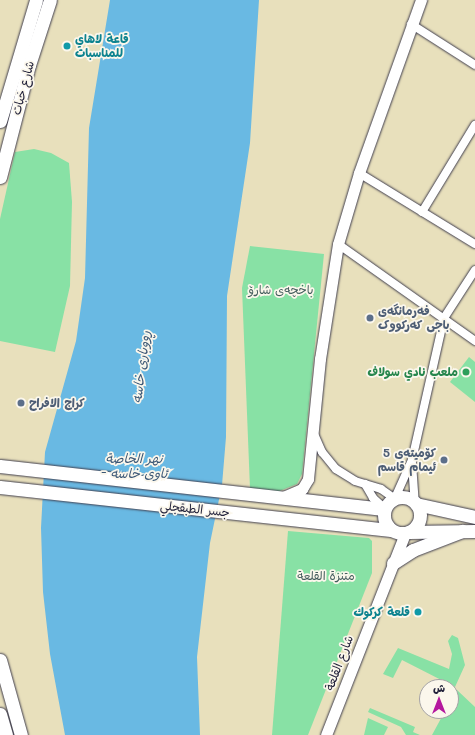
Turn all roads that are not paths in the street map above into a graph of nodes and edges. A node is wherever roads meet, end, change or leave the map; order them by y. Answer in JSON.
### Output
{"nodes":[{"id":1,"x":36,"y":0,"type":"edge"},
{"id":2,"x":50,"y":0,"type":"edge"},
{"id":3,"x":421,"y":0,"type":"edge"},
{"id":4,"x":411,"y":24,"type":"junction"},
{"id":5,"x":475,"y":65,"type":"edge"},
{"id":6,"x":0,"y":121,"type":"edge"},
{"id":7,"x":475,"y":125,"type":"edge"},
{"id":8,"x":359,"y":173,"type":"junction"},
{"id":9,"x":0,"y":177,"type":"edge"},
{"id":10,"x":422,"y":212,"type":"junction"},
{"id":11,"x":338,"y":244,"type":"junction"},
{"id":12,"x":475,"y":244,"type":"edge"},
{"id":13,"x":475,"y":270,"type":"edge"},
{"id":14,"x":444,"y":318,"type":"junction"},
{"id":15,"x":475,"y":341,"type":"edge"},
{"id":16,"x":313,"y":431,"type":"junction"},
{"id":17,"x":0,"y":457,"type":"edge"},
{"id":18,"x":412,"y":460,"type":"junction"},
{"id":19,"x":0,"y":466,"type":"edge"},
{"id":20,"x":28,"y":470,"type":"junction"},
{"id":21,"x":366,"y":484,"type":"junction"},
{"id":22,"x":0,"y":487,"type":"edge"},
{"id":23,"x":278,"y":498,"type":"junction"},
{"id":24,"x":394,"y":498,"type":"junction"},
{"id":25,"x":416,"y":503,"type":"junction"},
{"id":26,"x":384,"y":509,"type":"junction"},
{"id":27,"x":475,"y":517,"type":"edge"},
{"id":28,"x":391,"y":530,"type":"junction"},
{"id":29,"x":469,"y":531,"type":"edge"},
{"id":30,"x":407,"y":533,"type":"junction"},
{"id":31,"x":393,"y":563,"type":"junction"},
{"id":32,"x":0,"y":660,"type":"edge"},
{"id":33,"x":0,"y":714,"type":"edge"},
{"id":34,"x":6,"y":735,"type":"edge"},
{"id":35,"x":21,"y":735,"type":"edge"},
{"id":36,"x":326,"y":735,"type":"edge"}],
"edges":[{"from":1,"to":6,"type":"main road","name":"شارع خبات"},
{"from":2,"to":9,"type":"main road","name":"شارع خبات"},
{"from":3,"to":4,"type":"street"},
{"from":4,"to":5,"type":"street"},
{"from":4,"to":8,"type":"street"},
{"from":7,"to":10,"type":"street"},
{"from":8,"to":10,"type":"street"},
{"from":8,"to":11,"type":"street"},
{"from":10,"to":12,"type":"street"},
{"from":11,"to":14,"type":"street"},
{"from":11,"to":16,"type":"street"},
{"from":13,"to":14,"type":"street"},
{"from":14,"to":15,"type":"street"},
{"from":14,"to":18,"type":"street"},
{"from":16,"to":21,"type":"street"},
{"from":16,"to":23,"type":"street"},
{"from":17,"to":20,"type":"main road"},
{"from":18,"to":24,"type":"street"},
{"from":18,"to":25,"type":"street"},
{"from":19,"to":20,"type":"main road","name":"جسر الطبقجلي"},
{"from":20,"to":23,"type":"main road","name":"جسر الطبقجلي"},
{"from":21,"to":24,"type":"street"},
{"from":21,"to":26,"type":"street"},
{"from":22,"to":28,"type":"main road","name":"جسر الطبقجلي"},
{"from":23,"to":26,"type":"main road","name":"جسر الطبقجلي"},
{"from":24,"to":25,"type":"main road"},
{"from":24,"to":26,"type":"main road"},
{"from":25,"to":27,"type":"main road"},
{"from":25,"to":30,"type":"main road"},
{"from":26,"to":28,"type":"main road"},
{"from":28,"to":30,"type":"main road"},
{"from":29,"to":30,"type":"main road"},
{"from":29,"to":31,"type":"main road"},
{"from":30,"to":31,"type":"street","name":"شارع القلعة"},
{"from":31,"to":36,"type":"street","name":"شارع القلعة"},
{"from":32,"to":35,"type":"main road"},
{"from":33,"to":34,"type":"main road"}]}
